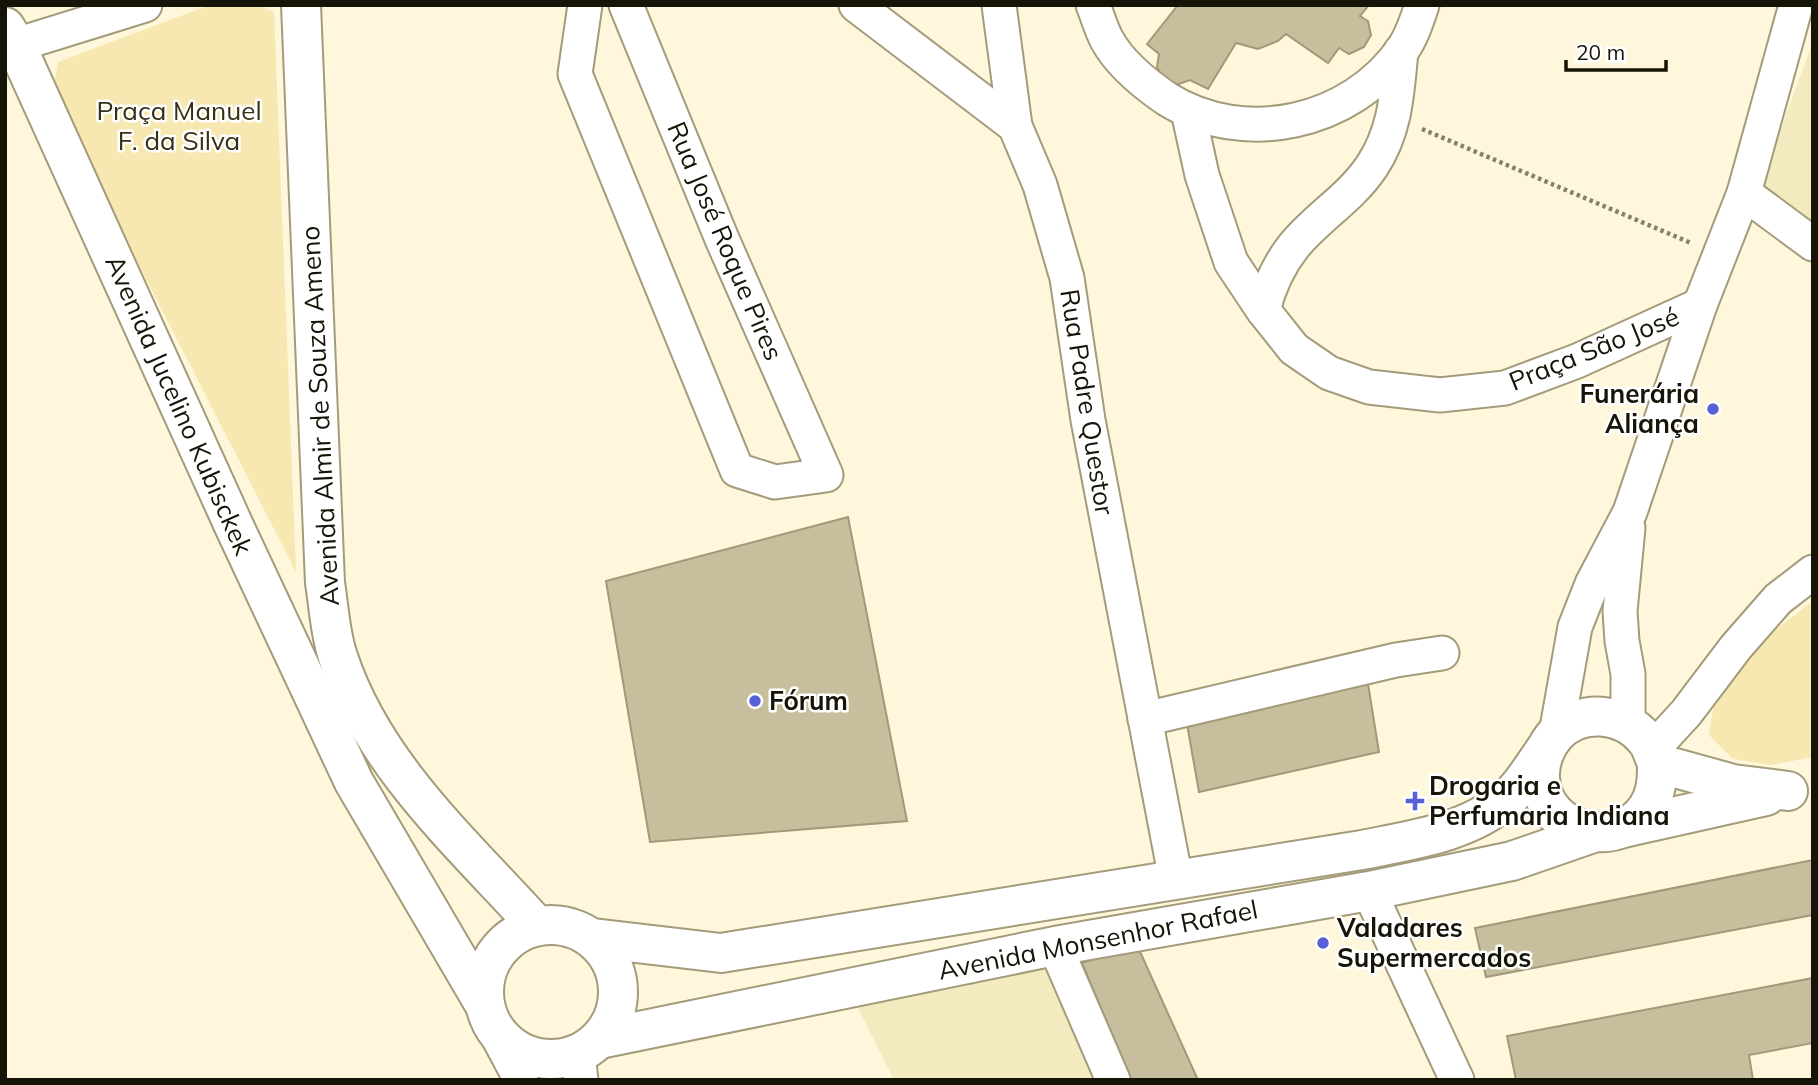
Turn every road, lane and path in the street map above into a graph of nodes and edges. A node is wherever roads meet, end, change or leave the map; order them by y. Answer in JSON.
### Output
{"nodes":[{"id":1,"x":145,"y":5,"type":"edge"},
{"id":2,"x":301,"y":5,"type":"edge"},
{"id":3,"x":585,"y":5,"type":"edge"},
{"id":4,"x":626,"y":5,"type":"edge"},
{"id":5,"x":856,"y":5,"type":"edge"},
{"id":6,"x":999,"y":5,"type":"edge"},
{"id":7,"x":1093,"y":5,"type":"edge"},
{"id":8,"x":1422,"y":5,"type":"edge"},
{"id":9,"x":1433,"y":5,"type":"edge"},
{"id":10,"x":1796,"y":5,"type":"edge"},
{"id":11,"x":11,"y":36,"type":"edge"},
{"id":12,"x":1405,"y":45,"type":"junction"},
{"id":13,"x":1188,"y":111,"type":"junction"},
{"id":14,"x":1394,"y":117,"type":"junction"},
{"id":15,"x":1014,"y":126,"type":"junction"},
{"id":16,"x":1744,"y":192,"type":"junction"},
{"id":17,"x":1813,"y":244,"type":"edge"},
{"id":18,"x":1721,"y":256,"type":"junction"},
{"id":19,"x":1700,"y":305,"type":"junction"},
{"id":20,"x":1263,"y":310,"type":"junction"},
{"id":21,"x":1630,"y":512,"type":"junction"},
{"id":22,"x":1813,"y":572,"type":"edge"},
{"id":23,"x":1442,"y":653,"type":"dead end"},
{"id":24,"x":1145,"y":719,"type":"junction"},
{"id":25,"x":1551,"y":742,"type":"junction"},
{"id":26,"x":1645,"y":746,"type":"junction"},
{"id":27,"x":1800,"y":789,"type":"edge"},
{"id":28,"x":1608,"y":831,"type":"junction"},
{"id":29,"x":1175,"y":880,"type":"junction"},
{"id":30,"x":1369,"y":891,"type":"junction"},
{"id":31,"x":537,"y":926,"type":"junction"},
{"id":32,"x":593,"y":938,"type":"junction"},
{"id":33,"x":1055,"y":946,"type":"junction"},
{"id":34,"x":490,"y":1018,"type":"junction"},
{"id":35,"x":587,"y":1058,"type":"edge"},
{"id":36,"x":521,"y":1080,"type":"edge"},
{"id":37,"x":1112,"y":1080,"type":"edge"},
{"id":38,"x":1457,"y":1080,"type":"edge"}],
"edges":[{"from":1,"to":11,"type":"street"},
{"from":2,"to":31,"type":"main road","name":"Avenida Almir de Souza Ameno"},
{"from":3,"to":4,"type":"street","name":"Rua José Roque Pires"},
{"from":5,"to":15,"type":"street","name":"Rua Padre Questor"},
{"from":6,"to":15,"type":"street"},
{"from":7,"to":13,"type":"street"},
{"from":8,"to":12,"type":"street"},
{"from":9,"to":12,"type":"street"},
{"from":10,"to":16,"type":"street"},
{"from":11,"to":34,"type":"main road","name":"Avenida Jucelino Kubisckek"},
{"from":12,"to":13,"type":"street"},
{"from":12,"to":14,"type":"street"},
{"from":13,"to":20,"type":"street","name":"Praça São José"},
{"from":14,"to":18,"type":"path"},
{"from":14,"to":20,"type":"street"},
{"from":15,"to":24,"type":"street","name":"Rua Padre Questor"},
{"from":16,"to":17,"type":"street"},
{"from":16,"to":18,"type":"street"},
{"from":18,"to":19,"type":"street"},
{"from":19,"to":20,"type":"street","name":"Praça São José"},
{"from":19,"to":21,"type":"street"},
{"from":21,"to":25,"type":"street"},
{"from":21,"to":26,"type":"street"},
{"from":22,"to":26,"type":"street"},
{"from":23,"to":24,"type":"street"},
{"from":24,"to":29,"type":"street","name":"Rua Padre Questor"},
{"from":25,"to":26,"type":"main road"},
{"from":25,"to":28,"type":"main road"},
{"from":25,"to":29,"type":"main road","name":"Avenida Monsenhor Rafael"},
{"from":26,"to":27,"type":"main road"},
{"from":26,"to":28,"type":"main road"},
{"from":27,"to":28,"type":"main road","name":"Avenida Monsenhor Rafael"},
{"from":28,"to":30,"type":"main road","name":"Avenida Monsenhor Rafael"},
{"from":29,"to":32,"type":"main road","name":"Avenida Monsenhor Rafael"},
{"from":30,"to":33,"type":"main road","name":"Avenida Monsenhor Rafael"},
{"from":30,"to":38,"type":"street"},
{"from":31,"to":32,"type":"main road"},
{"from":31,"to":34,"type":"main road"},
{"from":32,"to":35,"type":"main road"},
{"from":33,"to":35,"type":"main road","name":"Avenida Monsenhor Rafael"},
{"from":33,"to":37,"type":"street"},
{"from":34,"to":35,"type":"main road"},
{"from":34,"to":36,"type":"street"}]}
